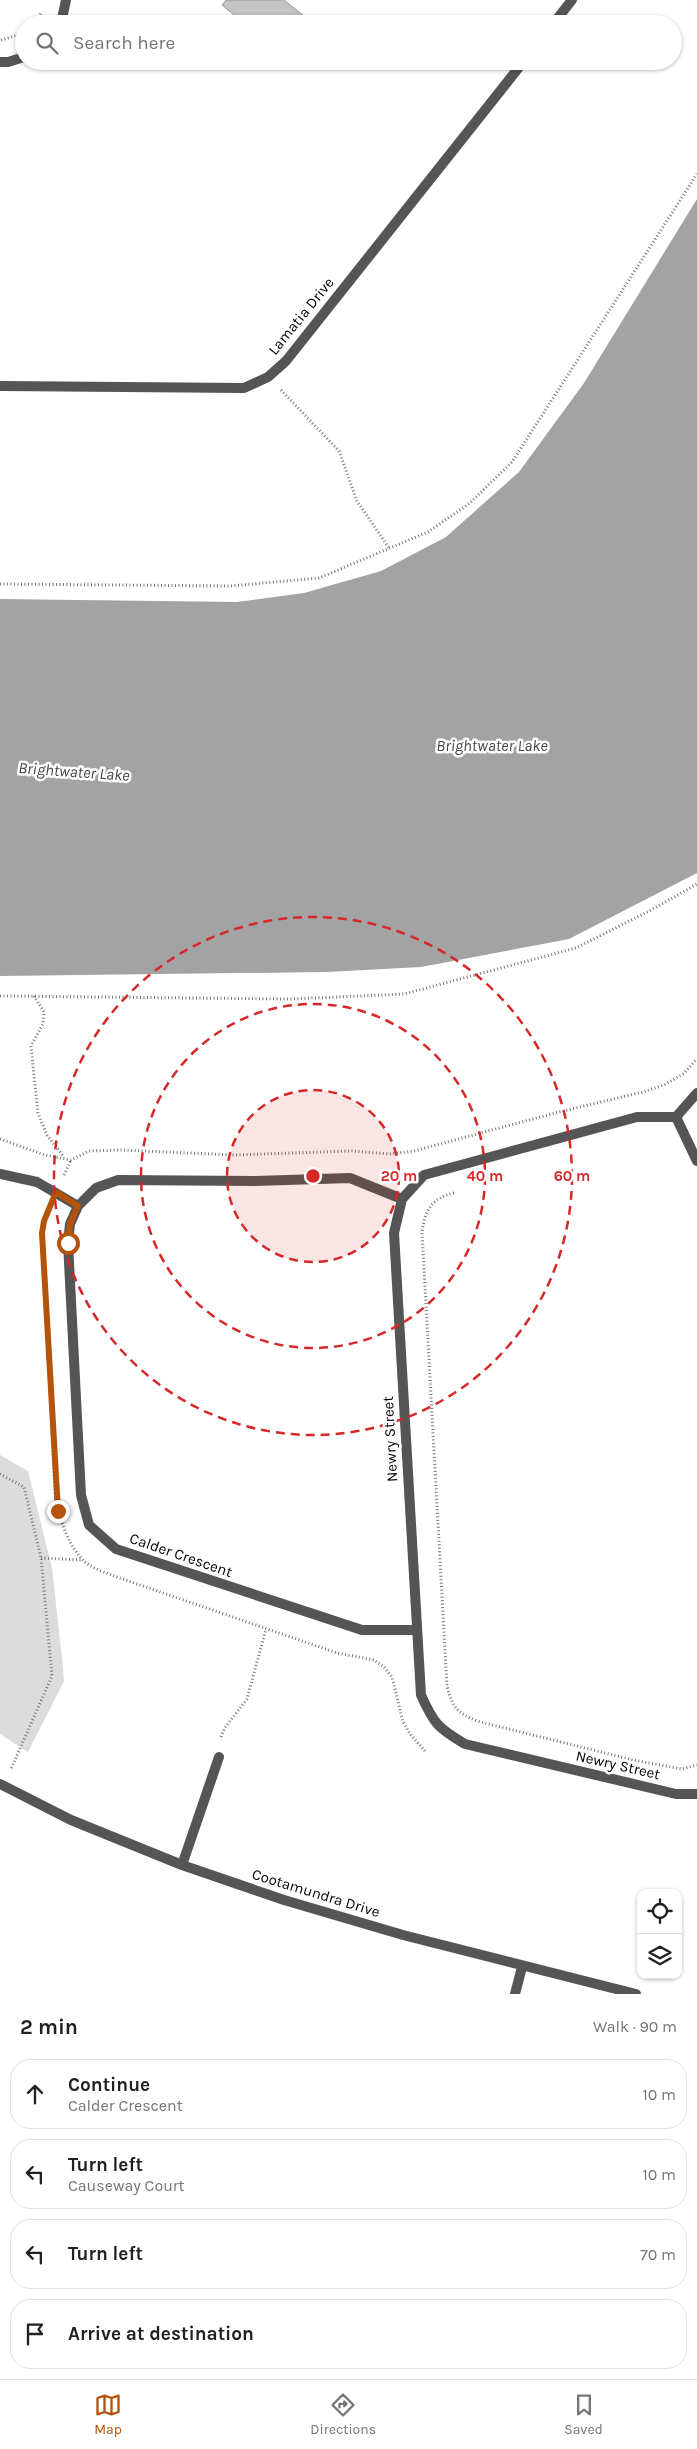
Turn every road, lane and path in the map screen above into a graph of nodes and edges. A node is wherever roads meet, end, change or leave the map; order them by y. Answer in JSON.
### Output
{"nodes":[{"id":1,"x":66,"y":0,"type":"edge"},
{"id":2,"x":572,"y":0,"type":"edge"},
{"id":3,"x":63,"y":15,"type":"edge"},
{"id":4,"x":561,"y":15,"type":"edge"},
{"id":5,"x":15,"y":36,"type":"edge"},
{"id":6,"x":0,"y":40,"type":"edge"},
{"id":7,"x":15,"y":60,"type":"edge"},
{"id":8,"x":0,"y":62,"type":"edge"},
{"id":9,"x":517,"y":70,"type":"edge"},
{"id":10,"x":697,"y":174,"type":"edge"},
{"id":11,"x":268,"y":377,"type":"junction"},
{"id":12,"x":0,"y":386,"type":"edge"},
{"id":13,"x":389,"y":548,"type":"junction"},
{"id":14,"x":0,"y":584,"type":"edge"},
{"id":15,"x":697,"y":884,"type":"edge"},
{"id":16,"x":0,"y":996,"type":"edge"},
{"id":17,"x":34,"y":996,"type":"junction"},
{"id":18,"x":697,"y":1059,"type":"edge"},
{"id":19,"x":697,"y":1093,"type":"edge"},
{"id":20,"x":676,"y":1117,"type":"junction"},
{"id":21,"x":0,"y":1139,"type":"edge"},
{"id":22,"x":64,"y":1158,"type":"junction"},
{"id":23,"x":71,"y":1160,"type":"junction"},
{"id":24,"x":697,"y":1162,"type":"edge"},
{"id":25,"x":0,"y":1174,"type":"edge"},
{"id":26,"x":56,"y":1192,"type":"junction"},
{"id":27,"x":454,"y":1193,"type":"dead end"},
{"id":28,"x":402,"y":1199,"type":"junction"},
{"id":29,"x":78,"y":1206,"type":"junction"},
{"id":30,"x":0,"y":1474,"type":"edge"},
{"id":31,"x":41,"y":1558,"type":"junction"},
{"id":32,"x":83,"y":1560,"type":"junction"},
{"id":33,"x":266,"y":1629,"type":"junction"},
{"id":34,"x":416,"y":1630,"type":"junction"},
{"id":35,"x":425,"y":1751,"type":"dead end"},
{"id":36,"x":219,"y":1757,"type":"joint"},
{"id":37,"x":697,"y":1765,"type":"edge"},
{"id":38,"x":2,"y":1785,"type":"edge"},
{"id":39,"x":697,"y":1794,"type":"edge"},
{"id":40,"x":182,"y":1865,"type":"junction"},
{"id":41,"x":522,"y":1967,"type":"junction"},
{"id":42,"x":515,"y":1994,"type":"edge"},
{"id":43,"x":636,"y":1994,"type":"edge"}],
"edges":[{"from":1,"to":3,"type":"street"},
{"from":2,"to":4,"type":"street"},
{"from":5,"to":6,"type":"path"},
{"from":7,"to":8,"type":"street"},
{"from":9,"to":11,"type":"street","name":"Lamatia Drive"},
{"from":10,"to":13,"type":"path"},
{"from":11,"to":12,"type":"street","name":"Lamatia Drive"},
{"from":11,"to":13,"type":"path"},
{"from":13,"to":14,"type":"path"},
{"from":15,"to":17,"type":"path"},
{"from":16,"to":17,"type":"path"},
{"from":17,"to":22,"type":"path"},
{"from":18,"to":23,"type":"path"},
{"from":19,"to":20,"type":"street"},
{"from":20,"to":24,"type":"street"},
{"from":20,"to":28,"type":"street"},
{"from":21,"to":22,"type":"path"},
{"from":22,"to":23,"type":"path"},
{"from":23,"to":26,"type":"path"},
{"from":25,"to":26,"type":"street"},
{"from":26,"to":29,"type":"street"},
{"from":26,"to":32,"type":"path"},
{"from":27,"to":37,"type":"path"},
{"from":28,"to":29,"type":"street","name":"Calder Crescent"},
{"from":28,"to":34,"type":"street","name":"Newry Street"},
{"from":29,"to":34,"type":"street","name":"Calder Crescent"},
{"from":30,"to":31,"type":"path"},
{"from":31,"to":32,"type":"path"},
{"from":31,"to":38,"type":"path"},
{"from":32,"to":33,"type":"path"},
{"from":33,"to":35,"type":"path"},
{"from":33,"to":36,"type":"path"},
{"from":34,"to":39,"type":"street","name":"Newry Street"},
{"from":36,"to":40,"type":"street"},
{"from":38,"to":40,"type":"street","name":"Cootamundra Drive"},
{"from":40,"to":41,"type":"street","name":"Cootamundra Drive"},
{"from":41,"to":42,"type":"street"},
{"from":41,"to":43,"type":"street","name":"Cootamundra Drive"}]}
